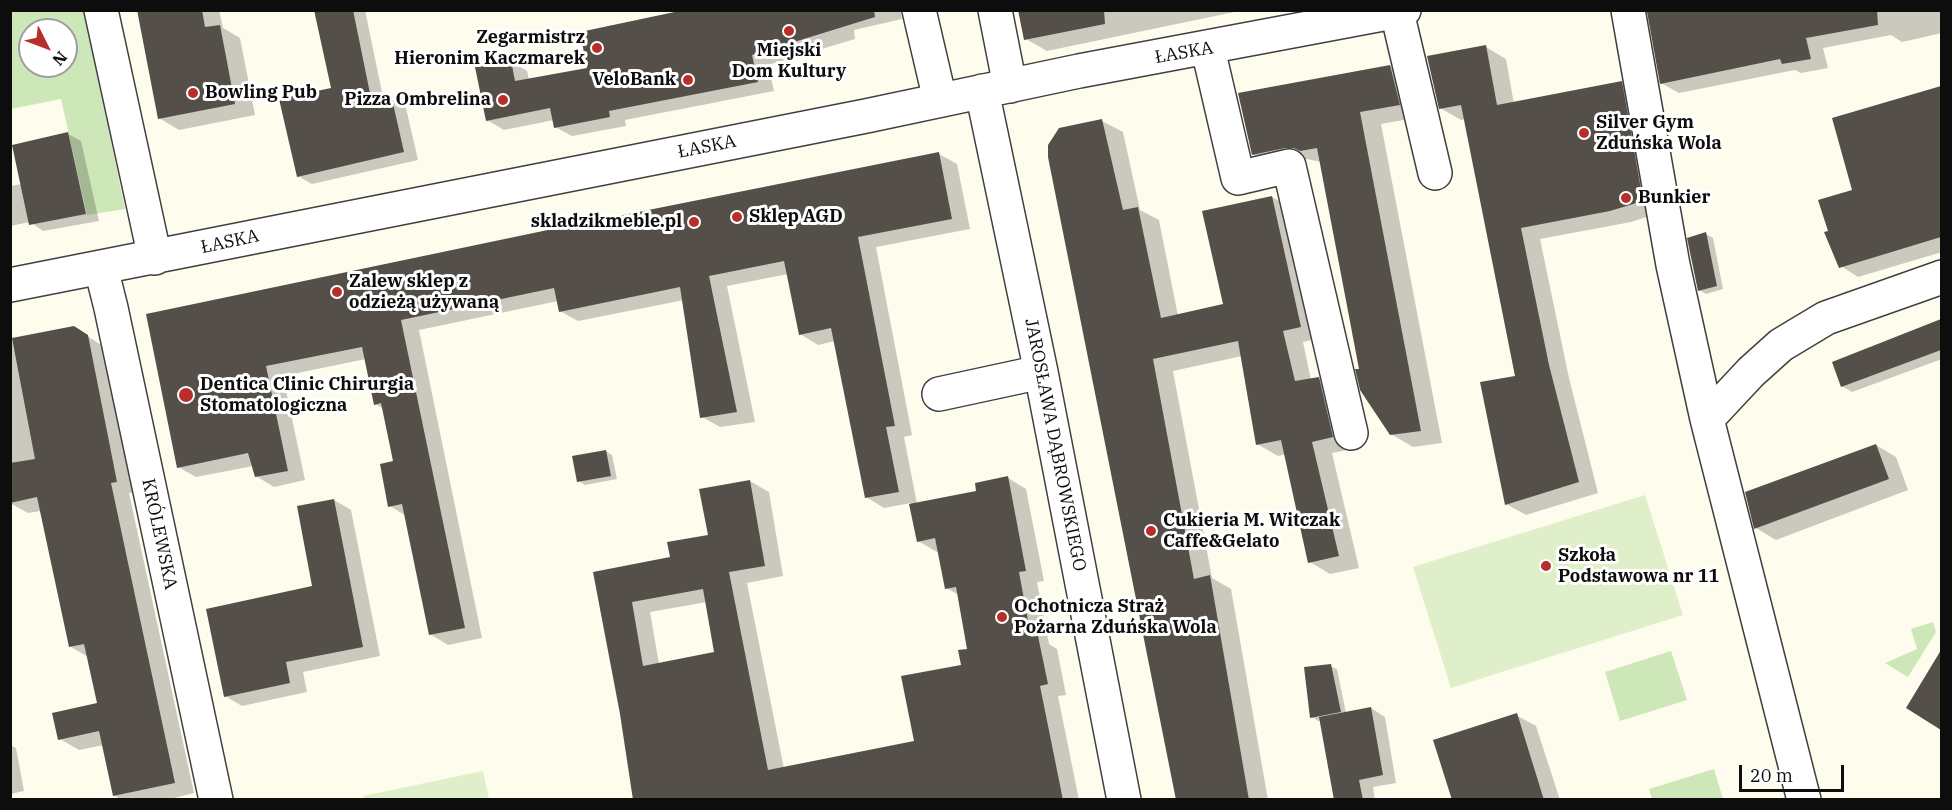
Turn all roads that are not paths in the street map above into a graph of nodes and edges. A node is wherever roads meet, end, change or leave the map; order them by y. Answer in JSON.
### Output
{"nodes":[{"id":1,"x":101,"y":10,"type":"edge"},
{"id":2,"x":919,"y":10,"type":"edge"},
{"id":3,"x":995,"y":10,"type":"edge"},
{"id":4,"x":1628,"y":10,"type":"edge"},
{"id":5,"x":1400,"y":11,"type":"edge"},
{"id":6,"x":1208,"y":48,"type":"junction"},
{"id":7,"x":996,"y":88,"type":"junction"},
{"id":8,"x":940,"y":100,"type":"junction"},
{"id":9,"x":1435,"y":173,"type":"dead end"},
{"id":10,"x":155,"y":258,"type":"junction"},
{"id":11,"x":101,"y":268,"type":"junction"},
{"id":12,"x":1941,"y":277,"type":"edge"},
{"id":13,"x":10,"y":285,"type":"edge"},
{"id":14,"x":1041,"y":372,"type":"junction"},
{"id":15,"x":939,"y":394,"type":"dead end"},
{"id":16,"x":1707,"y":419,"type":"junction"},
{"id":17,"x":1351,"y":433,"type":"dead end"},
{"id":18,"x":216,"y":800,"type":"edge"},
{"id":19,"x":1124,"y":800,"type":"edge"},
{"id":20,"x":1804,"y":800,"type":"edge"}],
"edges":[{"from":1,"to":10,"type":"street"},
{"from":2,"to":8,"type":"street"},
{"from":3,"to":7,"type":"street","name":"JAROSŁAWA DĄBROWSKIEGO"},
{"from":4,"to":16,"type":"street"},
{"from":5,"to":6,"type":"street","name":"ŁASKA"},
{"from":5,"to":9,"type":"street"},
{"from":6,"to":7,"type":"street","name":"ŁASKA"},
{"from":6,"to":17,"type":"street"},
{"from":7,"to":8,"type":"street","name":"ŁASKA"},
{"from":7,"to":14,"type":"street","name":"JAROSŁAWA DĄBROWSKIEGO"},
{"from":8,"to":10,"type":"street","name":"ŁASKA"},
{"from":10,"to":11,"type":"street","name":"ŁASKA"},
{"from":11,"to":13,"type":"street","name":"ŁASKA"},
{"from":11,"to":18,"type":"street","name":"KRÓLEWSKA"},
{"from":12,"to":16,"type":"street"},
{"from":14,"to":15,"type":"street"},
{"from":14,"to":19,"type":"street","name":"JAROSŁAWA DĄBROWSKIEGO"},
{"from":16,"to":20,"type":"street"}]}
